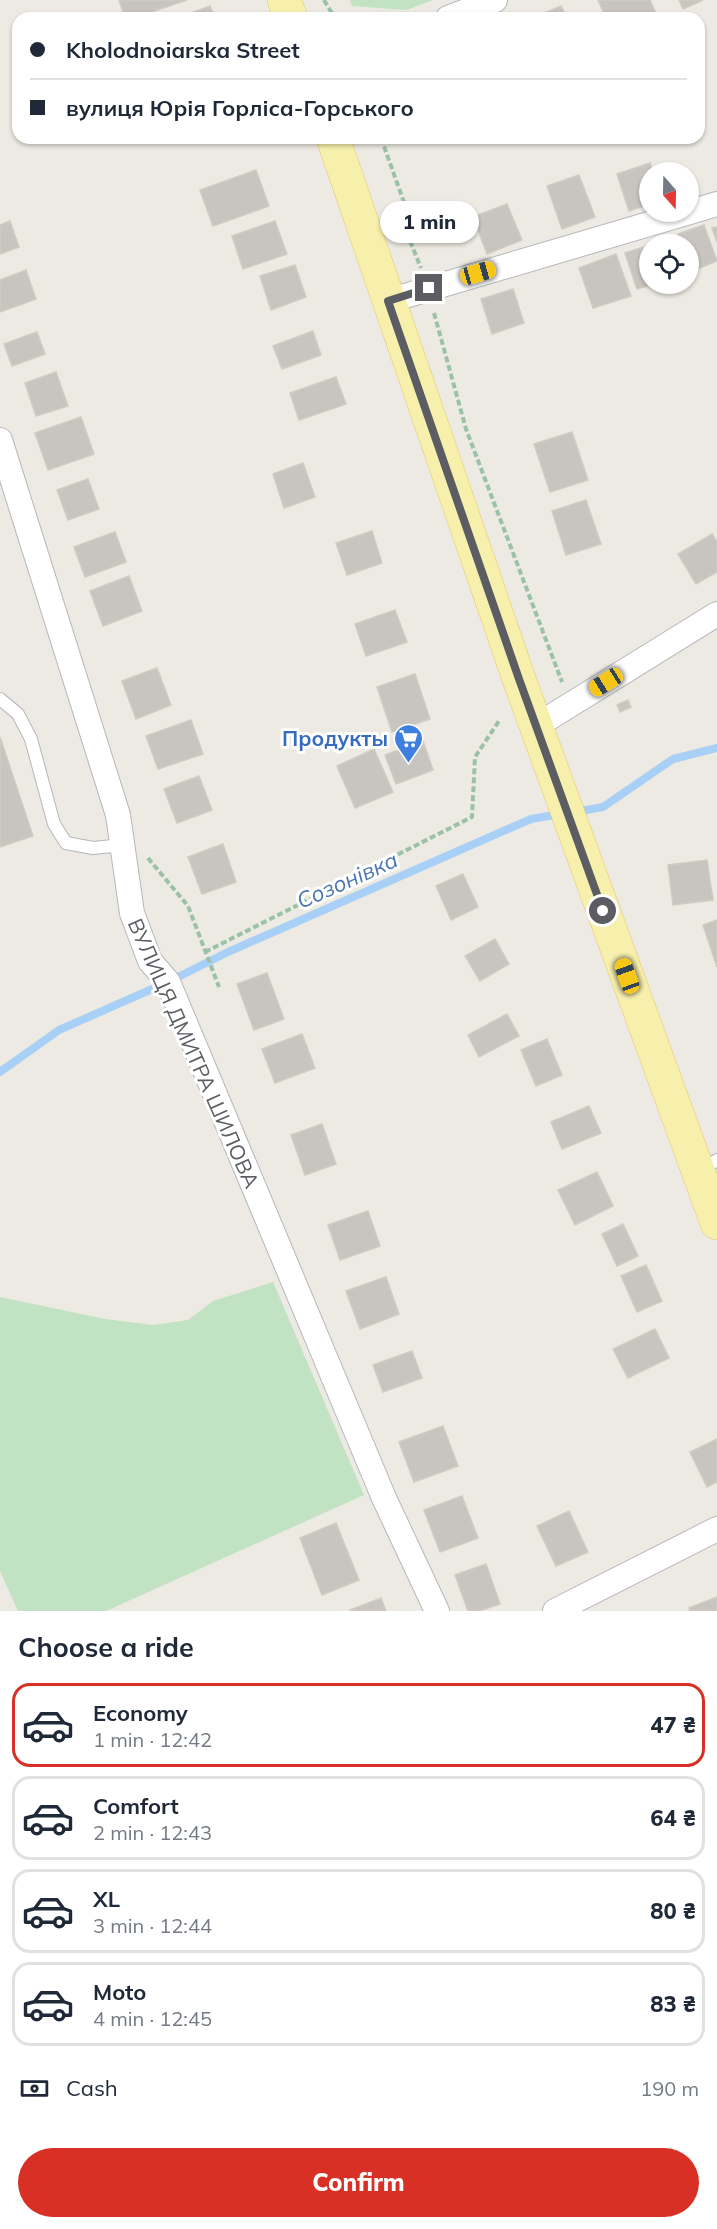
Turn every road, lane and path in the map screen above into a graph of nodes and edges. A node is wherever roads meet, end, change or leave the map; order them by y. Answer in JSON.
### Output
{"nodes":[{"id":1,"x":495,"y":0,"type":"edge"},
{"id":2,"x":464,"y":12,"type":"edge"},
{"id":3,"x":335,"y":144,"type":"edge"},
{"id":4,"x":383,"y":144,"type":"edge"},
{"id":5,"x":717,"y":204,"type":"edge"},
{"id":6,"x":429,"y":288,"type":"junction"},
{"id":7,"x":388,"y":301,"type":"junction"},
{"id":8,"x":0,"y":440,"type":"edge"},
{"id":9,"x":717,"y":614,"type":"edge"},
{"id":10,"x":0,"y":699,"type":"edge"},
{"id":11,"x":570,"y":705,"type":"junction"},
{"id":12,"x":499,"y":722,"type":"dead end"},
{"id":13,"x":536,"y":726,"type":"junction"},
{"id":14,"x":123,"y":845,"type":"junction"},
{"id":15,"x":146,"y":855,"type":"dead end"},
{"id":16,"x":205,"y":952,"type":"junction"},
{"id":17,"x":219,"y":987,"type":"dead end"},
{"id":18,"x":707,"y":1166,"type":"edge"},
{"id":19,"x":717,"y":1223,"type":"edge"},
{"id":20,"x":717,"y":1529,"type":"edge"},
{"id":21,"x":437,"y":1611,"type":"edge"},
{"id":22,"x":555,"y":1611,"type":"edge"}],
"edges":[{"from":1,"to":2,"type":"street"},
{"from":3,"to":7,"type":"main road"},
{"from":4,"to":6,"type":"path"},
{"from":5,"to":6,"type":"street"},
{"from":6,"to":7,"type":"street"},
{"from":6,"to":11,"type":"path"},
{"from":7,"to":13,"type":"main road"},
{"from":8,"to":14,"type":"street","name":"ВУЛИЦЯ ДМИТРА ШИЛОВА"},
{"from":9,"to":11,"type":"street"},
{"from":10,"to":14,"type":"lane"},
{"from":11,"to":13,"type":"street"},
{"from":12,"to":16,"type":"path"},
{"from":13,"to":18,"type":"main road"},
{"from":14,"to":21,"type":"street","name":"ВУЛИЦЯ ДМИТРА ШИЛОВА"},
{"from":15,"to":16,"type":"path"},
{"from":16,"to":17,"type":"path"},
{"from":18,"to":19,"type":"main road"},
{"from":20,"to":22,"type":"street"}]}
